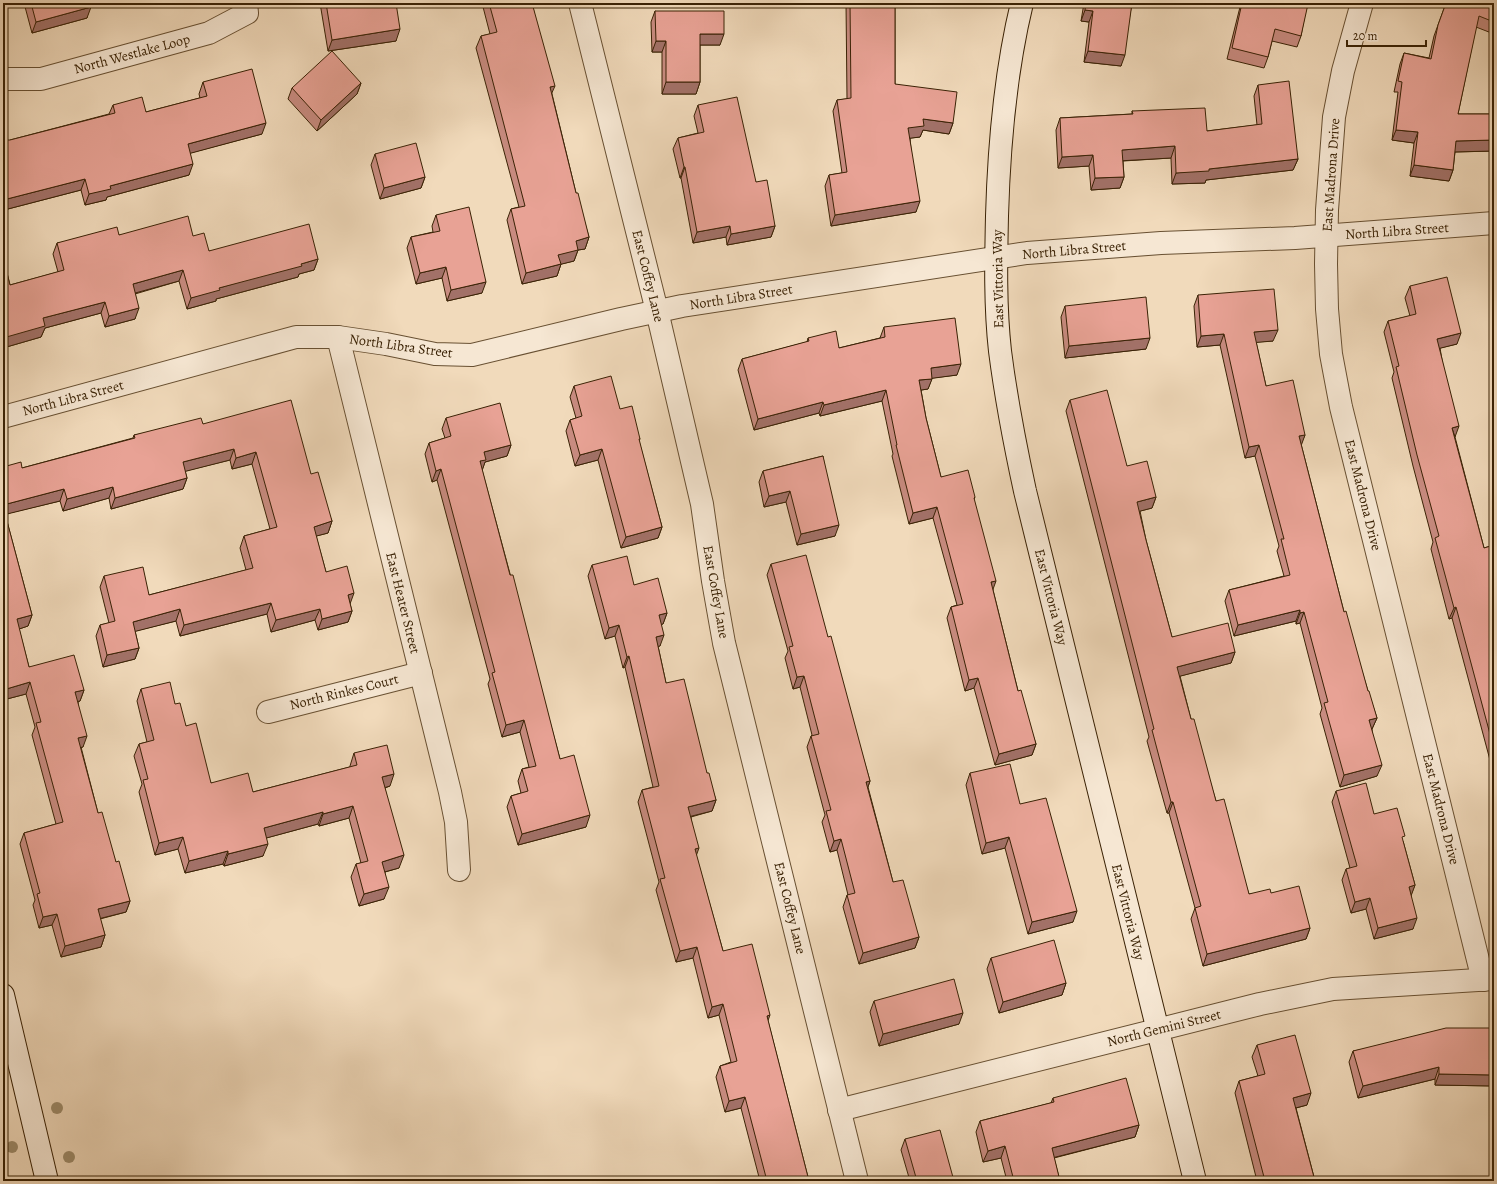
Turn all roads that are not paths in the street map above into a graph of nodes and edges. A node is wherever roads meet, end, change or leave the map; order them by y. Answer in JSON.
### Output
{"nodes":[{"id":1,"x":246,"y":3,"type":"edge"},
{"id":2,"x":580,"y":3,"type":"edge"},
{"id":3,"x":1022,"y":3,"type":"edge"},
{"id":4,"x":1362,"y":3,"type":"edge"},
{"id":5,"x":3,"y":79,"type":"edge"},
{"id":6,"x":1494,"y":223,"type":"edge"},
{"id":7,"x":1326,"y":236,"type":"junction"},
{"id":8,"x":996,"y":258,"type":"junction"},
{"id":9,"x":657,"y":311,"type":"junction"},
{"id":10,"x":338,"y":337,"type":"junction"},
{"id":11,"x":3,"y":417,"type":"edge"},
{"id":12,"x":421,"y":673,"type":"junction"},
{"id":13,"x":268,"y":712,"type":"dead end"},
{"id":14,"x":458,"y":870,"type":"dead end"},
{"id":15,"x":1489,"y":979,"type":"edge"},
{"id":16,"x":3,"y":995,"type":"edge"},
{"id":17,"x":1157,"y":1029,"type":"junction"},
{"id":18,"x":840,"y":1110,"type":"junction"},
{"id":19,"x":47,"y":1181,"type":"edge"},
{"id":20,"x":857,"y":1181,"type":"edge"},
{"id":21,"x":1195,"y":1181,"type":"edge"}],
"edges":[{"from":1,"to":5,"type":"street","name":"North Westlake Loop"},
{"from":2,"to":9,"type":"street","name":"East Coffey Lane"},
{"from":3,"to":8,"type":"street","name":"East Vittoria Way"},
{"from":4,"to":7,"type":"street","name":"East Madrona Drive"},
{"from":6,"to":7,"type":"street","name":"North Libra Street"},
{"from":7,"to":8,"type":"street","name":"North Libra Street"},
{"from":7,"to":15,"type":"street","name":"East Madrona Drive"},
{"from":8,"to":9,"type":"street","name":"North Libra Street"},
{"from":8,"to":17,"type":"street","name":"East Vittoria Way"},
{"from":9,"to":10,"type":"street","name":"North Libra Street"},
{"from":9,"to":18,"type":"street","name":"East Coffey Lane"},
{"from":10,"to":11,"type":"street","name":"North Libra Street"},
{"from":10,"to":12,"type":"street","name":"East Heater Street"},
{"from":12,"to":13,"type":"street","name":"North Rinkes Court"},
{"from":12,"to":14,"type":"street","name":"East Heater Street"},
{"from":15,"to":17,"type":"street","name":"North Gemini Street"},
{"from":16,"to":19,"type":"street"},
{"from":17,"to":18,"type":"street","name":"North Gemini Street"},
{"from":17,"to":21,"type":"street","name":"East Vittoria Way"},
{"from":18,"to":20,"type":"street","name":"East Coffey Lane"}]}
